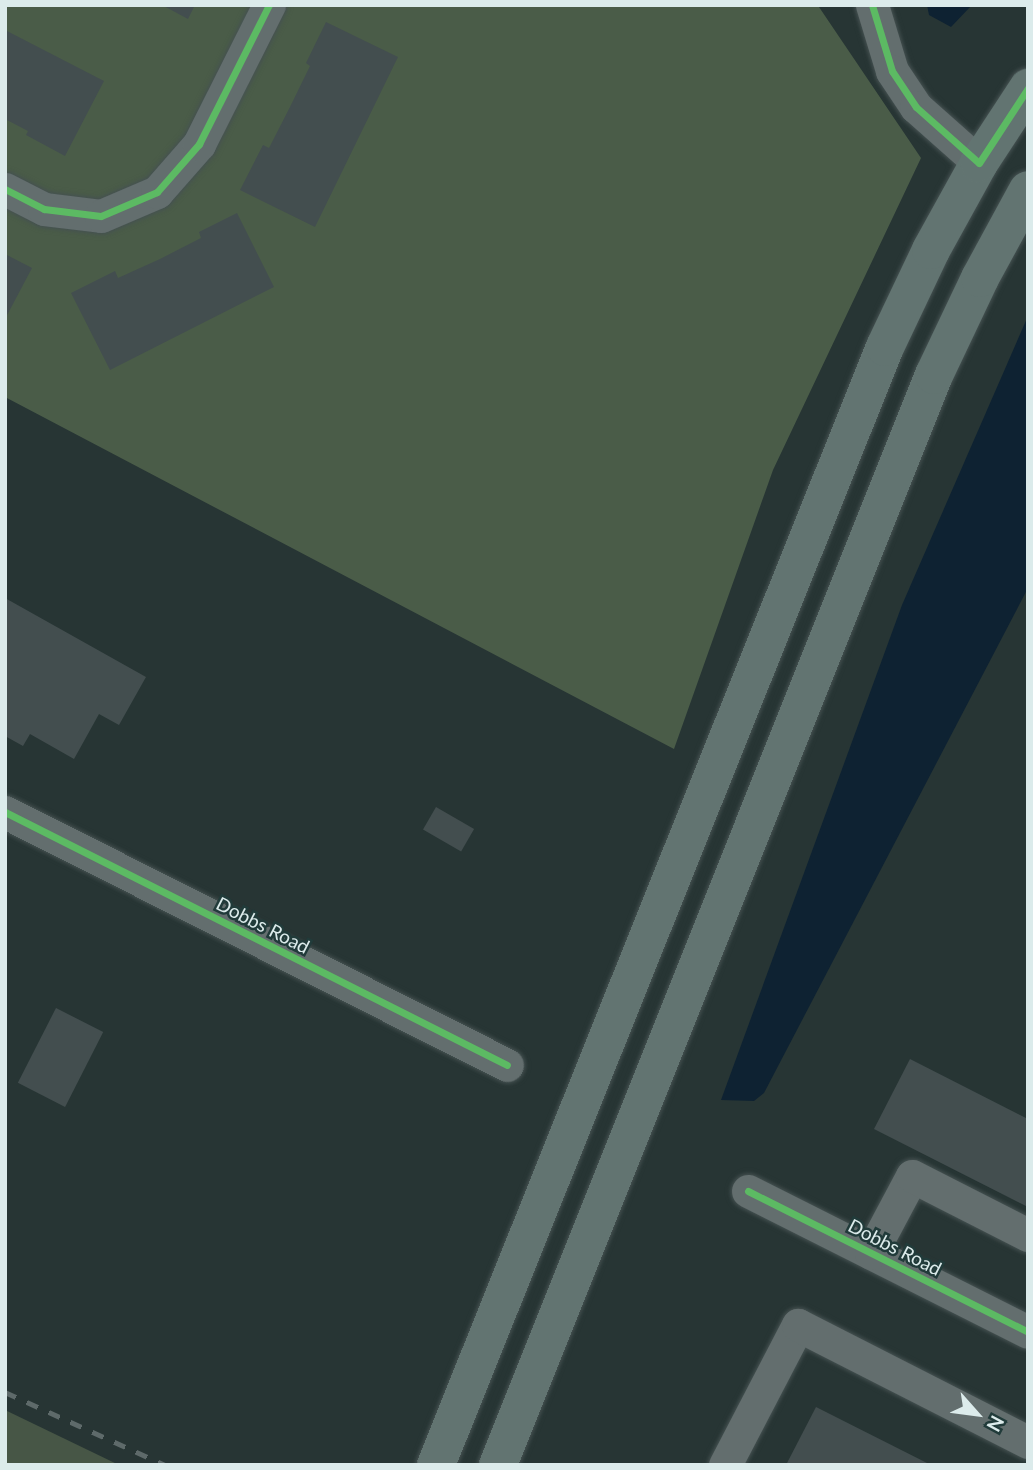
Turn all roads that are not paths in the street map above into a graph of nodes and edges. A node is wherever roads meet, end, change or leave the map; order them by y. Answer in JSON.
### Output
{"nodes":[{"id":1,"x":269,"y":5,"type":"edge"},
{"id":2,"x":872,"y":5,"type":"edge"},
{"id":3,"x":1028,"y":88,"type":"edge"},
{"id":4,"x":979,"y":163,"type":"junction"},
{"id":5,"x":5,"y":189,"type":"edge"},
{"id":6,"x":1028,"y":190,"type":"edge"},
{"id":7,"x":922,"y":406,"type":"junction"},
{"id":8,"x":5,"y":811,"type":"edge"},
{"id":9,"x":507,"y":1065,"type":"dead end"},
{"id":10,"x":748,"y":1191,"type":"dead end"},
{"id":11,"x":1028,"y":1235,"type":"edge"},
{"id":12,"x":871,"y":1253,"type":"junction"},
{"id":13,"x":1028,"y":1332,"type":"edge"},
{"id":14,"x":1028,"y":1442,"type":"edge"},
{"id":15,"x":436,"y":1465,"type":"edge"},
{"id":16,"x":498,"y":1465,"type":"edge"},
{"id":17,"x":725,"y":1465,"type":"edge"}],
"edges":[{"from":1,"to":5,"type":"street"},
{"from":2,"to":4,"type":"street"},
{"from":3,"to":4,"type":"main road"},
{"from":4,"to":7,"type":"main road"},
{"from":4,"to":15,"type":"main road"},
{"from":6,"to":7,"type":"main road"},
{"from":7,"to":16,"type":"main road"},
{"from":8,"to":9,"type":"street","name":"Dobbs Road"},
{"from":10,"to":12,"type":"street","name":"Dobbs Road"},
{"from":11,"to":12,"type":"street"},
{"from":12,"to":13,"type":"street","name":"Dobbs Road"},
{"from":14,"to":17,"type":"street"}]}
